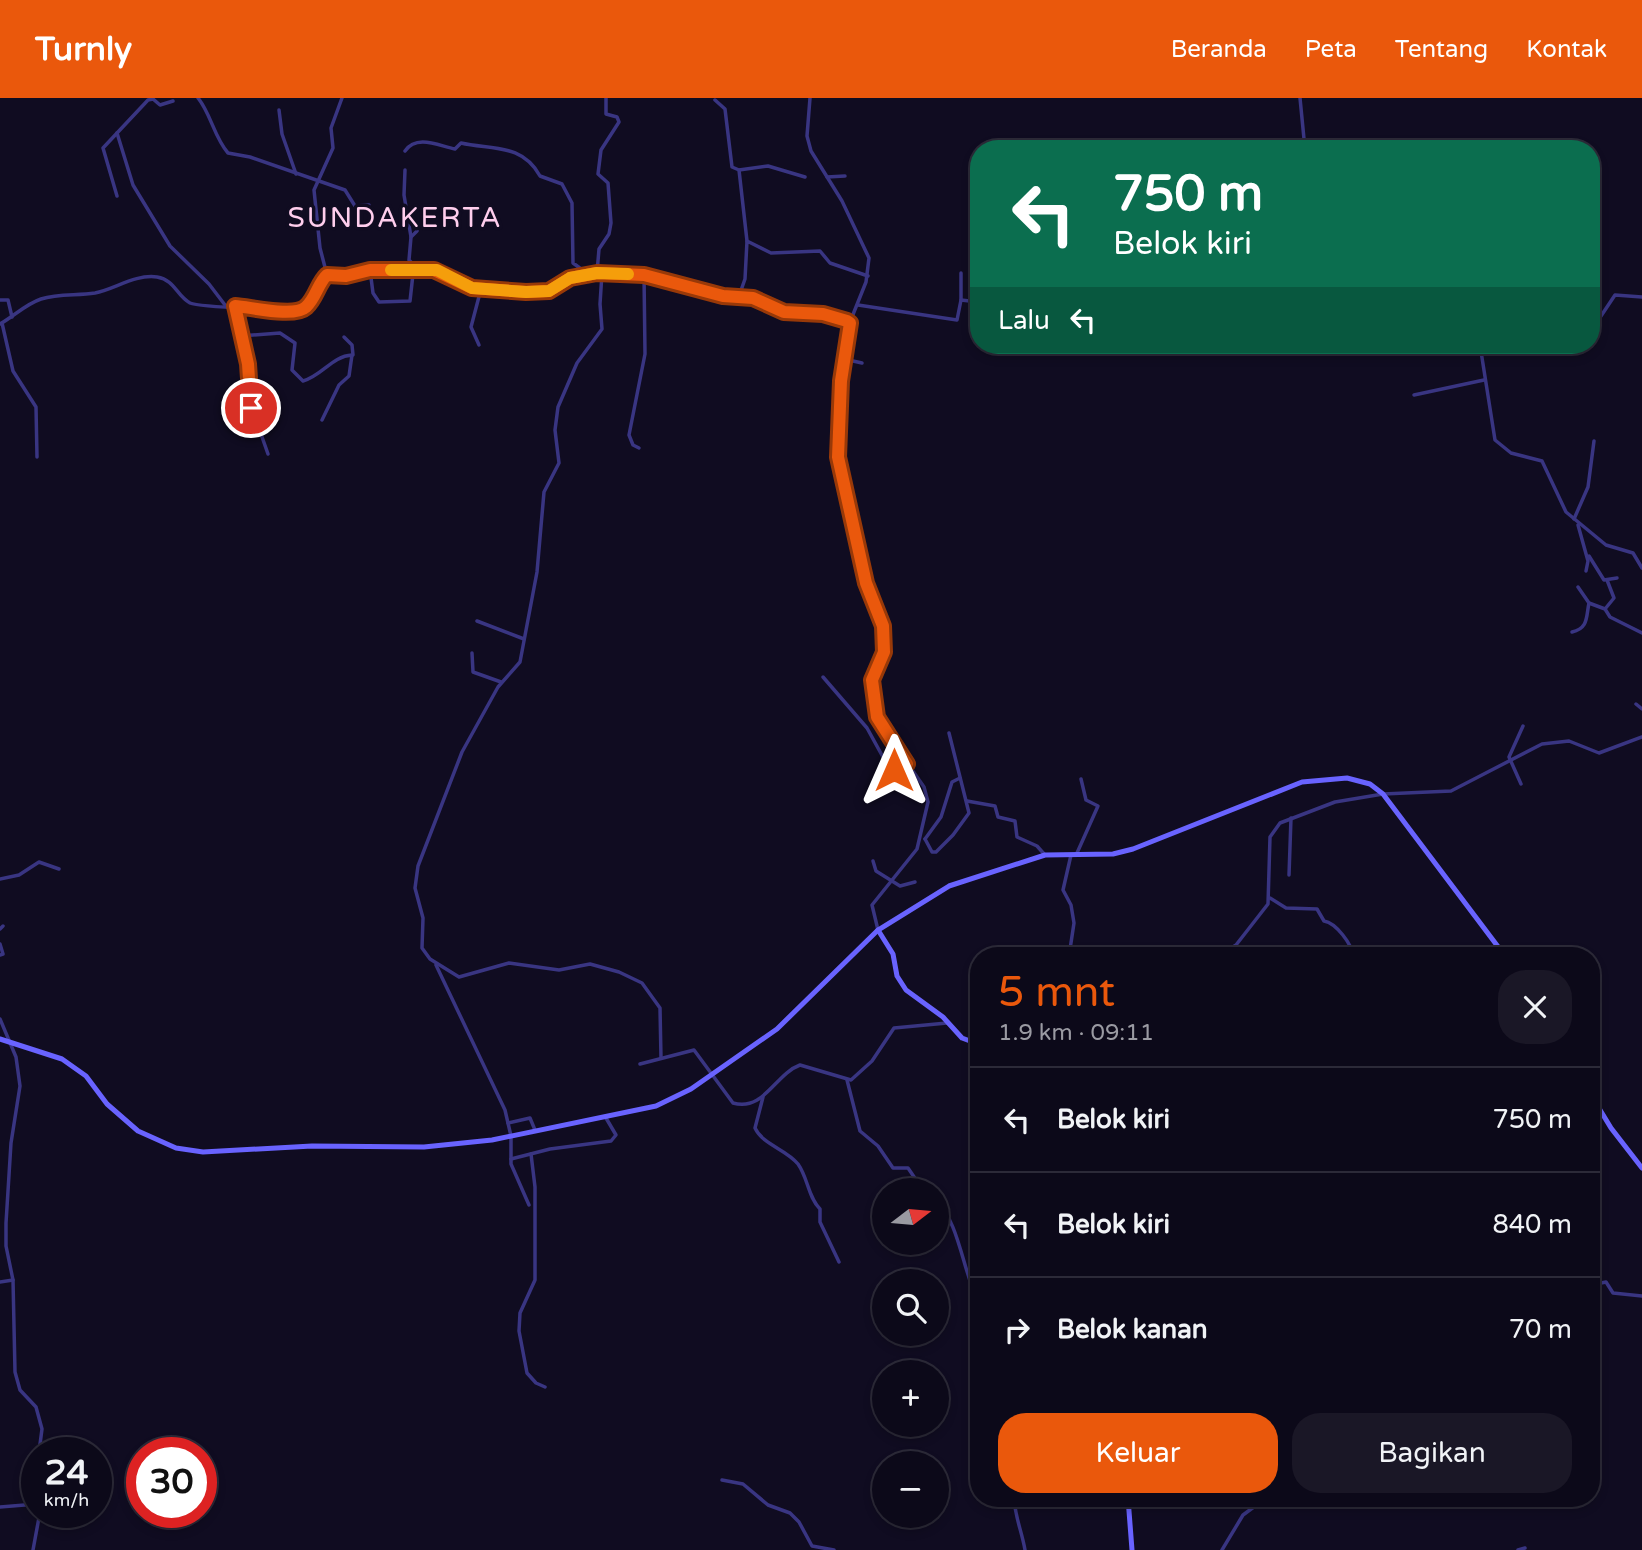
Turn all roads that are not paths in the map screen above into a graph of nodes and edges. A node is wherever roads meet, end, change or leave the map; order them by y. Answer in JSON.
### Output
{"nodes":[{"id":1,"x":178,"y":98,"type":"edge"},
{"id":2,"x":198,"y":98,"type":"edge"},
{"id":3,"x":342,"y":98,"type":"edge"},
{"id":4,"x":606,"y":98,"type":"edge"},
{"id":5,"x":810,"y":98,"type":"edge"},
{"id":6,"x":1300,"y":98,"type":"edge"},
{"id":7,"x":173,"y":99,"type":"edge"},
{"id":8,"x":715,"y":100,"type":"dead end"},
{"id":9,"x":279,"y":110,"type":"dead end"},
{"id":10,"x":117,"y":133,"type":"junction"},
{"id":11,"x":1304,"y":140,"type":"edge"},
{"id":12,"x":405,"y":151,"type":"dead end"},
{"id":13,"x":405,"y":170,"type":"dead end"},
{"id":14,"x":739,"y":170,"type":"junction"},
{"id":15,"x":296,"y":174,"type":"junction"},
{"id":16,"x":845,"y":176,"type":"dead end"},
{"id":17,"x":805,"y":177,"type":"dead end"},
{"id":18,"x":827,"y":177,"type":"junction"},
{"id":19,"x":317,"y":181,"type":"junction"},
{"id":20,"x":117,"y":195,"type":"dead end"},
{"id":21,"x":369,"y":205,"type":"dead end"},
{"id":22,"x":418,"y":230,"type":"dead end"},
{"id":23,"x":411,"y":237,"type":"junction"},
{"id":24,"x":747,"y":241,"type":"junction"},
{"id":25,"x":370,"y":270,"type":"junction"},
{"id":26,"x":414,"y":270,"type":"junction"},
{"id":27,"x":602,"y":272,"type":"junction"},
{"id":28,"x":597,"y":273,"type":"junction"},
{"id":29,"x":961,"y":273,"type":"dead end"},
{"id":30,"x":588,"y":274,"type":"junction"},
{"id":31,"x":327,"y":275,"type":"junction"},
{"id":32,"x":644,"y":275,"type":"junction"},
{"id":33,"x":868,"y":275,"type":"junction"},
{"id":34,"x":481,"y":289,"type":"junction"},
{"id":35,"x":739,"y":296,"type":"junction"},
{"id":36,"x":1642,"y":297,"type":"edge"},
{"id":37,"x":0,"y":300,"type":"edge"},
{"id":38,"x":961,"y":300,"type":"junction"},
{"id":39,"x":970,"y":301,"type":"edge"},
{"id":40,"x":858,"y":304,"type":"junction"},
{"id":41,"x":225,"y":305,"type":"junction"},
{"id":42,"x":235,"y":306,"type":"junction"},
{"id":43,"x":12,"y":317,"type":"junction"},
{"id":44,"x":1600,"y":318,"type":"edge"},
{"id":45,"x":849,"y":322,"type":"junction"},
{"id":46,"x":1,"y":324,"type":"edge"},
{"id":47,"x":240,"y":336,"type":"junction"},
{"id":48,"x":344,"y":337,"type":"dead end"},
{"id":49,"x":479,"y":345,"type":"dead end"},
{"id":50,"x":1481,"y":354,"type":"edge"},
{"id":51,"x":352,"y":356,"type":"junction"},
{"id":52,"x":844,"y":359,"type":"junction"},
{"id":53,"x":862,"y":363,"type":"dead end"},
{"id":54,"x":1484,"y":380,"type":"junction"},
{"id":55,"x":1414,"y":395,"type":"dead end"},
{"id":56,"x":322,"y":420,"type":"dead end"},
{"id":57,"x":238,"y":425,"type":"dead end"},
{"id":58,"x":254,"y":428,"type":"junction"},
{"id":59,"x":1594,"y":441,"type":"dead end"},
{"id":60,"x":639,"y":448,"type":"dead end"},
{"id":61,"x":268,"y":454,"type":"dead end"},
{"id":62,"x":37,"y":457,"type":"dead end"},
{"id":63,"x":1574,"y":519,"type":"junction"},
{"id":64,"x":1578,"y":523,"type":"junction"},
{"id":65,"x":1587,"y":555,"type":"junction"},
{"id":66,"x":1642,"y":568,"type":"edge"},
{"id":67,"x":1586,"y":571,"type":"dead end"},
{"id":68,"x":1616,"y":578,"type":"dead end"},
{"id":69,"x":1607,"y":580,"type":"junction"},
{"id":70,"x":1578,"y":587,"type":"dead end"},
{"id":71,"x":1589,"y":603,"type":"junction"},
{"id":72,"x":1605,"y":609,"type":"junction"},
{"id":73,"x":477,"y":621,"type":"dead end"},
{"id":74,"x":1572,"y":632,"type":"dead end"},
{"id":75,"x":1642,"y":633,"type":"edge"},
{"id":76,"x":524,"y":639,"type":"junction"},
{"id":77,"x":472,"y":653,"type":"dead end"},
{"id":78,"x":823,"y":677,"type":"dead end"},
{"id":79,"x":501,"y":682,"type":"junction"},
{"id":80,"x":1636,"y":704,"type":"dead end"},
{"id":81,"x":1642,"y":709,"type":"edge"},
{"id":82,"x":1523,"y":726,"type":"dead end"},
{"id":83,"x":949,"y":733,"type":"dead end"},
{"id":84,"x":1642,"y":737,"type":"edge"},
{"id":85,"x":1510,"y":761,"type":"junction"},
{"id":86,"x":907,"y":764,"type":"junction"},
{"id":87,"x":960,"y":778,"type":"junction"},
{"id":88,"x":1081,"y":779,"type":"dead end"},
{"id":89,"x":1521,"y":784,"type":"dead end"},
{"id":90,"x":1383,"y":794,"type":"junction"},
{"id":91,"x":967,"y":801,"type":"junction"},
{"id":92,"x":1292,"y":818,"type":"junction"},
{"id":93,"x":923,"y":839,"type":"junction"},
{"id":94,"x":1074,"y":853,"type":"junction"},
{"id":95,"x":1045,"y":855,"type":"junction"},
{"id":96,"x":873,"y":862,"type":"dead end"},
{"id":97,"x":59,"y":869,"type":"dead end"},
{"id":98,"x":1289,"y":875,"type":"dead end"},
{"id":99,"x":0,"y":879,"type":"edge"},
{"id":100,"x":892,"y":881,"type":"junction"},
{"id":101,"x":915,"y":882,"type":"dead end"},
{"id":102,"x":1270,"y":898,"type":"junction"},
{"id":103,"x":878,"y":930,"type":"junction"},
{"id":104,"x":0,"y":944,"type":"edge"},
{"id":105,"x":1070,"y":947,"type":"edge"},
{"id":106,"x":1234,"y":947,"type":"edge"},
{"id":107,"x":1351,"y":947,"type":"edge"},
{"id":108,"x":1498,"y":947,"type":"edge"},
{"id":109,"x":0,"y":955,"type":"edge"},
{"id":110,"x":435,"y":963,"type":"junction"},
{"id":111,"x":0,"y":1018,"type":"edge"},
{"id":112,"x":949,"y":1023,"type":"junction"},
{"id":113,"x":0,"y":1039,"type":"edge"},
{"id":114,"x":10,"y":1041,"type":"junction"},
{"id":115,"x":970,"y":1041,"type":"edge"},
{"id":116,"x":661,"y":1058,"type":"junction"},
{"id":117,"x":640,"y":1064,"type":"dead end"},
{"id":118,"x":712,"y":1076,"type":"junction"},
{"id":119,"x":847,"y":1080,"type":"junction"},
{"id":120,"x":763,"y":1097,"type":"junction"},
{"id":121,"x":1600,"y":1110,"type":"edge"},
{"id":122,"x":605,"y":1116,"type":"junction"},
{"id":123,"x":508,"y":1123,"type":"junction"},
{"id":124,"x":535,"y":1130,"type":"junction"},
{"id":125,"x":511,"y":1136,"type":"junction"},
{"id":126,"x":531,"y":1154,"type":"junction"},
{"id":127,"x":511,"y":1159,"type":"junction"},
{"id":128,"x":1642,"y":1168,"type":"edge"},
{"id":129,"x":914,"y":1178,"type":"edge"},
{"id":130,"x":529,"y":1205,"type":"dead end"},
{"id":131,"x":949,"y":1217,"type":"edge"},
{"id":132,"x":839,"y":1262,"type":"dead end"},
{"id":133,"x":13,"y":1280,"type":"junction"},
{"id":134,"x":0,"y":1282,"type":"edge"},
{"id":135,"x":1600,"y":1283,"type":"edge"},
{"id":136,"x":970,"y":1286,"type":"edge"},
{"id":137,"x":1642,"y":1296,"type":"edge"},
{"id":138,"x":545,"y":1387,"type":"dead end"},
{"id":139,"x":40,"y":1437,"type":"edge"},
{"id":140,"x":722,"y":1480,"type":"dead end"},
{"id":141,"x":21,"y":1505,"type":"edge"},
{"id":142,"x":0,"y":1507,"type":"edge"},
{"id":143,"x":1015,"y":1507,"type":"edge"},
{"id":144,"x":1129,"y":1507,"type":"edge"},
{"id":145,"x":1254,"y":1507,"type":"edge"},
{"id":146,"x":37,"y":1528,"type":"edge"},
{"id":147,"x":1525,"y":1548,"type":"dead end"},
{"id":148,"x":33,"y":1550,"type":"edge"},
{"id":149,"x":834,"y":1550,"type":"edge"},
{"id":150,"x":1025,"y":1550,"type":"edge"},
{"id":151,"x":1132,"y":1550,"type":"edge"},
{"id":152,"x":1222,"y":1550,"type":"edge"},
{"id":153,"x":1518,"y":1550,"type":"edge"}],
"edges":[{"from":1,"to":7,"type":"street"},
{"from":2,"to":15,"type":"street"},
{"from":3,"to":19,"type":"street"},
{"from":4,"to":28,"type":"street"},
{"from":5,"to":18,"type":"street"},
{"from":6,"to":11,"type":"street"},
{"from":7,"to":10,"type":"street"},
{"from":8,"to":14,"type":"street"},
{"from":9,"to":15,"type":"street"},
{"from":10,"to":20,"type":"street"},
{"from":10,"to":41,"type":"street"},
{"from":12,"to":30,"type":"street"},
{"from":13,"to":23,"type":"street"},
{"from":14,"to":17,"type":"street"},
{"from":14,"to":24,"type":"street"},
{"from":15,"to":19,"type":"street"},
{"from":16,"to":18,"type":"street"},
{"from":18,"to":33,"type":"street"},
{"from":19,"to":21,"type":"street"},
{"from":19,"to":31,"type":"street"},
{"from":22,"to":23,"type":"street"},
{"from":23,"to":26,"type":"street"},
{"from":24,"to":33,"type":"street"},
{"from":24,"to":35,"type":"street"},
{"from":25,"to":26,"type":"street"},
{"from":25,"to":26,"type":"street"},
{"from":25,"to":31,"type":"street"},
{"from":26,"to":34,"type":"street"},
{"from":27,"to":28,"type":"street"},
{"from":27,"to":32,"type":"street"},
{"from":27,"to":76,"type":"street"},
{"from":28,"to":30,"type":"street"},
{"from":29,"to":38,"type":"street"},
{"from":30,"to":34,"type":"street"},
{"from":31,"to":42,"type":"street"},
{"from":32,"to":35,"type":"street"},
{"from":32,"to":60,"type":"street"},
{"from":33,"to":40,"type":"street"},
{"from":34,"to":49,"type":"street"},
{"from":35,"to":45,"type":"street"},
{"from":36,"to":44,"type":"street"},
{"from":37,"to":43,"type":"street"},
{"from":38,"to":39,"type":"street"},
{"from":38,"to":40,"type":"street"},
{"from":40,"to":45,"type":"street"},
{"from":41,"to":42,"type":"street"},
{"from":41,"to":43,"type":"street"},
{"from":42,"to":47,"type":"street"},
{"from":43,"to":46,"type":"street"},
{"from":45,"to":52,"type":"street"},
{"from":46,"to":62,"type":"street"},
{"from":47,"to":51,"type":"street"},
{"from":47,"to":58,"type":"street"},
{"from":48,"to":51,"type":"street"},
{"from":50,"to":54,"type":"street"},
{"from":51,"to":56,"type":"street"},
{"from":52,"to":53,"type":"street"},
{"from":52,"to":86,"type":"street"},
{"from":54,"to":55,"type":"street"},
{"from":54,"to":63,"type":"street"},
{"from":57,"to":58,"type":"street"},
{"from":58,"to":61,"type":"street"},
{"from":59,"to":63,"type":"street"},
{"from":63,"to":64,"type":"street"},
{"from":64,"to":65,"type":"street"},
{"from":64,"to":66,"type":"street"},
{"from":65,"to":67,"type":"street"},
{"from":65,"to":69,"type":"street"},
{"from":68,"to":69,"type":"street"},
{"from":69,"to":72,"type":"street"},
{"from":70,"to":71,"type":"street"},
{"from":71,"to":72,"type":"street"},
{"from":71,"to":74,"type":"street"},
{"from":72,"to":75,"type":"street"},
{"from":73,"to":76,"type":"street"},
{"from":76,"to":79,"type":"street"},
{"from":77,"to":79,"type":"street"},
{"from":78,"to":86,"type":"street"},
{"from":79,"to":110,"type":"street"},
{"from":80,"to":81,"type":"street"},
{"from":82,"to":85,"type":"street"},
{"from":83,"to":87,"type":"street"},
{"from":84,"to":85,"type":"street"},
{"from":85,"to":89,"type":"street"},
{"from":85,"to":90,"type":"street"},
{"from":86,"to":93,"type":"street"},
{"from":87,"to":91,"type":"street"},
{"from":87,"to":93,"type":"street"},
{"from":88,"to":94,"type":"street"},
{"from":90,"to":92,"type":"street"},
{"from":90,"to":94,"type":"main road"},
{"from":90,"to":108,"type":"main road"},
{"from":91,"to":93,"type":"street"},
{"from":91,"to":95,"type":"street"},
{"from":92,"to":98,"type":"street"},
{"from":92,"to":102,"type":"street"},
{"from":93,"to":100,"type":"street"},
{"from":94,"to":95,"type":"main road"},
{"from":94,"to":105,"type":"street"},
{"from":95,"to":103,"type":"main road"},
{"from":96,"to":100,"type":"street"},
{"from":97,"to":99,"type":"street"},
{"from":100,"to":101,"type":"street"},
{"from":100,"to":103,"type":"street"},
{"from":102,"to":106,"type":"street"},
{"from":102,"to":107,"type":"street"},
{"from":103,"to":112,"type":"main road"},
{"from":103,"to":118,"type":"main road"},
{"from":104,"to":109,"type":"street"},
{"from":110,"to":116,"type":"street"},
{"from":110,"to":123,"type":"street"},
{"from":111,"to":114,"type":"street"},
{"from":112,"to":115,"type":"main road"},
{"from":112,"to":119,"type":"street"},
{"from":113,"to":114,"type":"main road"},
{"from":114,"to":125,"type":"main road"},
{"from":114,"to":133,"type":"street"},
{"from":116,"to":117,"type":"street"},
{"from":116,"to":118,"type":"street"},
{"from":118,"to":120,"type":"street"},
{"from":118,"to":122,"type":"main road"},
{"from":119,"to":120,"type":"street"},
{"from":119,"to":129,"type":"street"},
{"from":120,"to":132,"type":"street"},
{"from":121,"to":128,"type":"main road"},
{"from":122,"to":124,"type":"main road"},
{"from":122,"to":126,"type":"street"},
{"from":123,"to":124,"type":"street"},
{"from":123,"to":125,"type":"street"},
{"from":124,"to":125,"type":"main road"},
{"from":125,"to":127,"type":"street"},
{"from":126,"to":127,"type":"street"},
{"from":126,"to":138,"type":"street"},
{"from":127,"to":130,"type":"street"},
{"from":131,"to":136,"type":"street"},
{"from":133,"to":134,"type":"street"},
{"from":133,"to":139,"type":"street"},
{"from":135,"to":137,"type":"street"},
{"from":140,"to":149,"type":"street"},
{"from":141,"to":142,"type":"street"},
{"from":143,"to":150,"type":"street"},
{"from":144,"to":151,"type":"main road"},
{"from":145,"to":152,"type":"street"},
{"from":146,"to":148,"type":"street"},
{"from":147,"to":153,"type":"street"}]}
